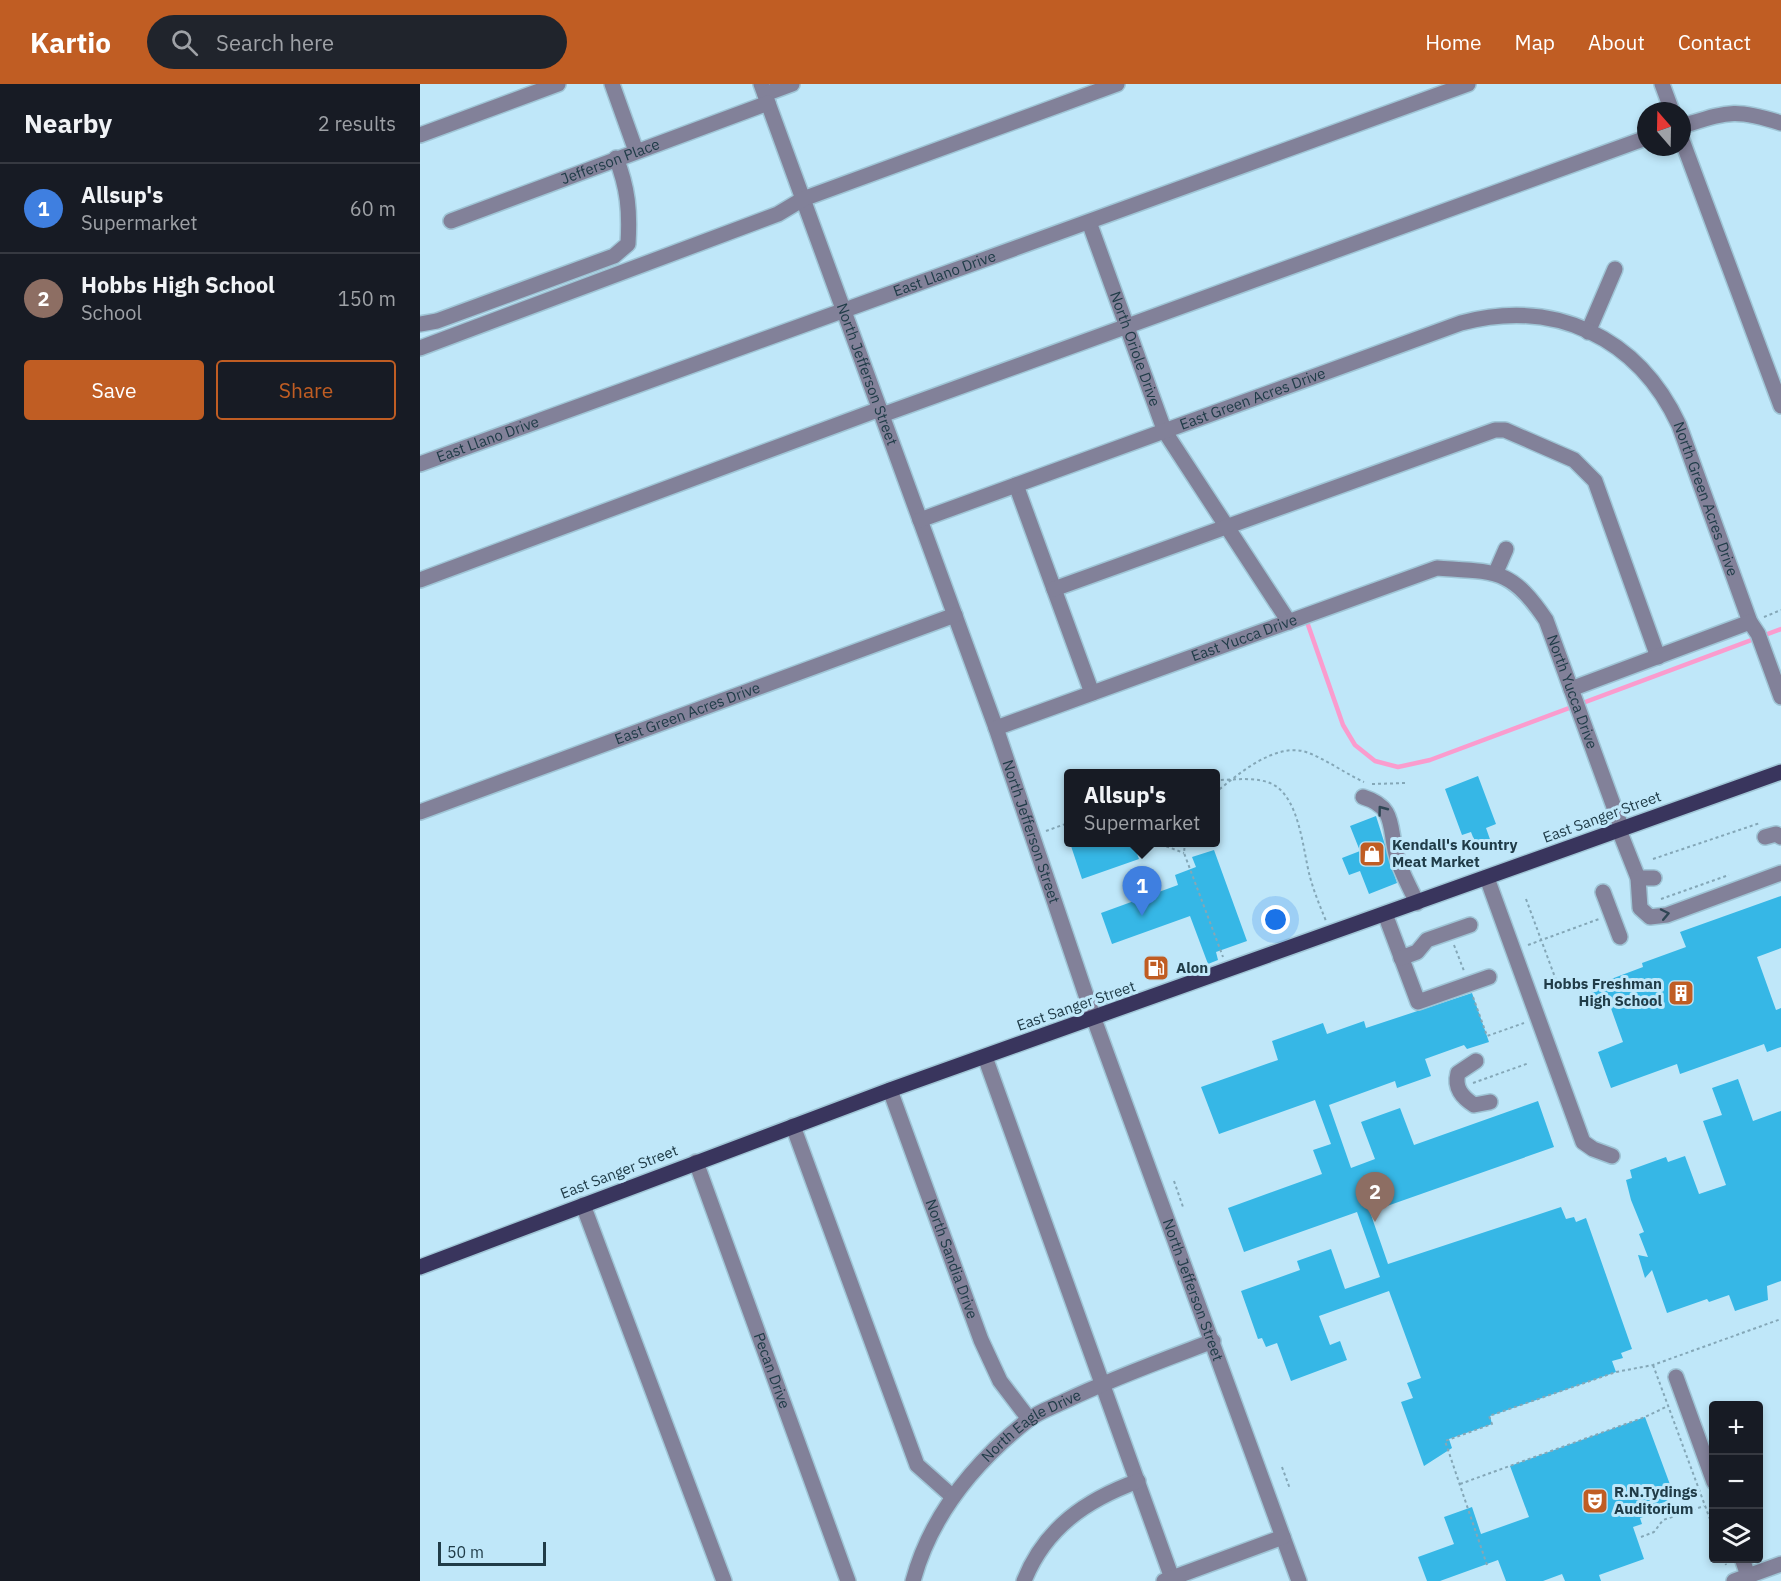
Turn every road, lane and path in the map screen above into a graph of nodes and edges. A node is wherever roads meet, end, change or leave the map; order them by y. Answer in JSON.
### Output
{"nodes":[{"id":1,"x":558,"y":84,"type":"edge"},
{"id":2,"x":612,"y":84,"type":"edge"},
{"id":3,"x":792,"y":84,"type":"edge"},
{"id":4,"x":1117,"y":84,"type":"edge"},
{"id":5,"x":1468,"y":84,"type":"edge"},
{"id":6,"x":1662,"y":84,"type":"edge"},
{"id":7,"x":764,"y":94,"type":"edge"},
{"id":8,"x":1669,"y":102,"type":"edge"},
{"id":9,"x":1691,"y":123,"type":"edge"},
{"id":10,"x":1781,"y":123,"type":"edge"},
{"id":11,"x":420,"y":135,"type":"edge"},
{"id":12,"x":1637,"y":141,"type":"edge"},
{"id":13,"x":636,"y":151,"type":"junction"},
{"id":14,"x":1688,"y":156,"type":"edge"},
{"id":15,"x":616,"y":158,"type":"junction"},
{"id":16,"x":803,"y":199,"type":"junction"},
{"id":17,"x":451,"y":221,"type":"dead end"},
{"id":18,"x":1089,"y":222,"type":"junction"},
{"id":19,"x":1615,"y":269,"type":"dead end"},
{"id":20,"x":844,"y":311,"type":"junction"},
{"id":21,"x":420,"y":324,"type":"edge"},
{"id":22,"x":1126,"y":326,"type":"junction"},
{"id":23,"x":1588,"y":332,"type":"junction"},
{"id":24,"x":420,"y":348,"type":"edge"},
{"id":25,"x":1781,"y":406,"type":"edge"},
{"id":26,"x":881,"y":412,"type":"junction"},
{"id":27,"x":1165,"y":432,"type":"junction"},
{"id":28,"x":420,"y":464,"type":"edge"},
{"id":29,"x":1016,"y":485,"type":"junction"},
{"id":30,"x":921,"y":520,"type":"junction"},
{"id":31,"x":1229,"y":526,"type":"junction"},
{"id":32,"x":1506,"y":549,"type":"dead end"},
{"id":33,"x":1496,"y":572,"type":"junction"},
{"id":34,"x":420,"y":580,"type":"edge"},
{"id":35,"x":1054,"y":589,"type":"junction"},
{"id":36,"x":1781,"y":610,"type":"edge"},
{"id":37,"x":955,"y":615,"type":"junction"},
{"id":38,"x":1289,"y":622,"type":"junction"},
{"id":39,"x":1757,"y":634,"type":"junction"},
{"id":40,"x":1658,"y":657,"type":"junction"},
{"id":41,"x":1092,"y":693,"type":"junction"},
{"id":42,"x":1781,"y":697,"type":"edge"},
{"id":43,"x":1575,"y":700,"type":"junction"},
{"id":44,"x":996,"y":728,"type":"junction"},
{"id":45,"x":1781,"y":772,"type":"edge"},
{"id":46,"x":1220,"y":780,"type":"edge"},
{"id":47,"x":1231,"y":780,"type":"junction"},
{"id":48,"x":1406,"y":783,"type":"dead end"},
{"id":49,"x":1220,"y":789,"type":"edge"},
{"id":50,"x":1363,"y":797,"type":"dead end"},
{"id":51,"x":420,"y":812,"type":"edge"},
{"id":52,"x":1064,"y":824,"type":"edge"},
{"id":53,"x":1621,"y":830,"type":"junction"},
{"id":54,"x":1764,"y":834,"type":"joint"},
{"id":55,"x":1032,"y":836,"type":"junction"},
{"id":56,"x":1781,"y":837,"type":"edge"},
{"id":57,"x":1167,"y":847,"type":"edge"},
{"id":58,"x":1185,"y":847,"type":"edge"},
{"id":59,"x":1184,"y":853,"type":"junction"},
{"id":60,"x":1653,"y":859,"type":"dead end"},
{"id":61,"x":1737,"y":872,"type":"dead end"},
{"id":62,"x":1781,"y":873,"type":"edge"},
{"id":63,"x":1486,"y":878,"type":"junction"},
{"id":64,"x":1654,"y":878,"type":"dead end"},
{"id":65,"x":1638,"y":879,"type":"junction"},
{"id":66,"x":1603,"y":892,"type":"dead end"},
{"id":67,"x":1526,"y":899,"type":"dead end"},
{"id":68,"x":1661,"y":899,"type":"dead end"},
{"id":69,"x":1417,"y":903,"type":"junction"},
{"id":70,"x":1385,"y":914,"type":"junction"},
{"id":71,"x":1612,"y":915,"type":"junction"},
{"id":72,"x":1470,"y":924,"type":"dead end"},
{"id":73,"x":1331,"y":934,"type":"junction"},
{"id":74,"x":1620,"y":936,"type":"dead end"},
{"id":75,"x":1452,"y":939,"type":"dead end"},
{"id":76,"x":1541,"y":940,"type":"junction"},
{"id":77,"x":1513,"y":951,"type":"junction"},
{"id":78,"x":1401,"y":958,"type":"junction"},
{"id":79,"x":1228,"y":971,"type":"junction"},
{"id":80,"x":1490,"y":977,"type":"dead end"},
{"id":81,"x":1556,"y":980,"type":"dead end"},
{"id":82,"x":1468,"y":984,"type":"junction"},
{"id":83,"x":1094,"y":1019,"type":"junction"},
{"id":84,"x":1532,"y":1020,"type":"dead end"},
{"id":85,"x":984,"y":1057,"type":"junction"},
{"id":86,"x":1476,"y":1061,"type":"dead end"},
{"id":87,"x":1529,"y":1063,"type":"dead end"},
{"id":88,"x":1458,"y":1088,"type":"junction"},
{"id":89,"x":890,"y":1090,"type":"junction"},
{"id":90,"x":1490,"y":1102,"type":"dead end"},
{"id":91,"x":794,"y":1125,"type":"junction"},
{"id":92,"x":1612,"y":1156,"type":"dead end"},
{"id":93,"x":696,"y":1162,"type":"junction"},
{"id":94,"x":1174,"y":1181,"type":"dead end"},
{"id":95,"x":583,"y":1205,"type":"junction"},
{"id":96,"x":1184,"y":1207,"type":"dead end"},
{"id":97,"x":420,"y":1267,"type":"edge"},
{"id":98,"x":1781,"y":1319,"type":"edge"},
{"id":99,"x":1213,"y":1341,"type":"junction"},
{"id":100,"x":1653,"y":1365,"type":"junction"},
{"id":101,"x":1676,"y":1377,"type":"dead end"},
{"id":102,"x":1101,"y":1384,"type":"junction"},
{"id":103,"x":1668,"y":1406,"type":"junction"},
{"id":104,"x":1029,"y":1419,"type":"junction"},
{"id":105,"x":1282,"y":1467,"type":"dead end"},
{"id":106,"x":1709,"y":1471,"type":"edge"},
{"id":107,"x":1138,"y":1481,"type":"junction"},
{"id":108,"x":1460,"y":1484,"type":"junction"},
{"id":109,"x":1290,"y":1489,"type":"dead end"},
{"id":110,"x":953,"y":1497,"type":"junction"},
{"id":111,"x":1705,"y":1506,"type":"junction"},
{"id":112,"x":1709,"y":1518,"type":"edge"},
{"id":113,"x":1641,"y":1537,"type":"dead end"},
{"id":114,"x":1283,"y":1538,"type":"junction"},
{"id":115,"x":1742,"y":1563,"type":"edge"},
{"id":116,"x":1487,"y":1564,"type":"dead end"},
{"id":117,"x":1781,"y":1564,"type":"edge"},
{"id":118,"x":1741,"y":1578,"type":"edge"},
{"id":119,"x":1170,"y":1580,"type":"edge"},
{"id":120,"x":724,"y":1581,"type":"edge"},
{"id":121,"x":848,"y":1581,"type":"edge"},
{"id":122,"x":913,"y":1581,"type":"edge"},
{"id":123,"x":1024,"y":1581,"type":"edge"},
{"id":124,"x":1299,"y":1581,"type":"edge"}],
"edges":[{"from":1,"to":11,"type":"street"},
{"from":2,"to":13,"type":"street"},
{"from":3,"to":7,"type":"street","name":"Jefferson Place"},
{"from":4,"to":16,"type":"street"},
{"from":5,"to":18,"type":"street","name":"East Llano Drive"},
{"from":6,"to":8,"type":"street"},
{"from":7,"to":13,"type":"street","name":"Jefferson Place"},
{"from":7,"to":16,"type":"street","name":"North Jefferson Street"},
{"from":9,"to":10,"type":"street"},
{"from":12,"to":22,"type":"street"},
{"from":13,"to":15,"type":"street","name":"Jefferson Place"},
{"from":14,"to":25,"type":"street"},
{"from":15,"to":17,"type":"street","name":"Jefferson Place"},
{"from":15,"to":21,"type":"street"},
{"from":16,"to":20,"type":"street","name":"North Jefferson Street"},
{"from":16,"to":24,"type":"street"},
{"from":18,"to":20,"type":"street","name":"East Llano Drive"},
{"from":18,"to":22,"type":"street","name":"North Oriole Drive"},
{"from":19,"to":23,"type":"street"},
{"from":20,"to":26,"type":"street","name":"North Jefferson Street"},
{"from":20,"to":28,"type":"street","name":"East Llano Drive"},
{"from":22,"to":26,"type":"street"},
{"from":22,"to":27,"type":"street","name":"North Oriole Drive"},
{"from":23,"to":27,"type":"street","name":"East Green Acres Drive"},
{"from":23,"to":39,"type":"street","name":"North Green Acres Drive"},
{"from":26,"to":30,"type":"street","name":"North Jefferson Street"},
{"from":26,"to":34,"type":"street"},
{"from":27,"to":29,"type":"street","name":"East Green Acres Drive"},
{"from":27,"to":31,"type":"street","name":"North Oriole Drive"},
{"from":29,"to":30,"type":"street","name":"East Green Acres Drive"},
{"from":29,"to":35,"type":"street"},
{"from":30,"to":37,"type":"street","name":"North Jefferson Street"},
{"from":31,"to":35,"type":"street"},
{"from":31,"to":38,"type":"street","name":"North Oriole Drive"},
{"from":31,"to":40,"type":"street"},
{"from":32,"to":33,"type":"street"},
{"from":33,"to":38,"type":"street","name":"East Yucca Drive"},
{"from":33,"to":43,"type":"street","name":"North Yucca Drive"},
{"from":35,"to":41,"type":"street"},
{"from":36,"to":39,"type":"path"},
{"from":37,"to":44,"type":"street","name":"North Jefferson Street"},
{"from":37,"to":51,"type":"street","name":"East Green Acres Drive"},
{"from":38,"to":41,"type":"street","name":"East Yucca Drive"},
{"from":39,"to":40,"type":"street"},
{"from":39,"to":42,"type":"street","name":"North Green Acres Drive"},
{"from":40,"to":43,"type":"street"},
{"from":41,"to":44,"type":"street","name":"East Yucca Drive"},
{"from":43,"to":53,"type":"street","name":"North Yucca Drive"},
{"from":44,"to":55,"type":"street","name":"North Jefferson Street"},
{"from":45,"to":53,"type":"main road","name":"East Sanger Street"},
{"from":46,"to":47,"type":"path"},
{"from":47,"to":48,"type":"path"},
{"from":47,"to":49,"type":"path"},
{"from":47,"to":73,"type":"path"},
{"from":69,"to":50,"type":"street","one_way":true},
{"from":52,"to":55,"type":"path"},
{"from":53,"to":63,"type":"main road","name":"East Sanger Street"},
{"from":53,"to":65,"type":"street","name":"North Yucca Drive"},
{"from":54,"to":56,"type":"street"},
{"from":54,"to":60,"type":"path"},
{"from":55,"to":83,"type":"street","name":"North Jefferson Street"},
{"from":57,"to":59,"type":"path"},
{"from":58,"to":59,"type":"path"},
{"from":59,"to":79,"type":"path"},
{"from":61,"to":68,"type":"path"},
{"from":65,"to":62,"type":"street","name":"North Yucca Drive","one_way":true},
{"from":63,"to":69,"type":"main road","name":"East Sanger Street"},
{"from":63,"to":77,"type":"street"},
{"from":64,"to":65,"type":"street"},
{"from":66,"to":71,"type":"street"},
{"from":67,"to":76,"type":"path"},
{"from":69,"to":70,"type":"main road","name":"East Sanger Street"},
{"from":70,"to":73,"type":"main road","name":"East Sanger Street"},
{"from":70,"to":78,"type":"street"},
{"from":71,"to":74,"type":"street"},
{"from":71,"to":76,"type":"path"},
{"from":72,"to":78,"type":"street"},
{"from":73,"to":79,"type":"main road","name":"East Sanger Street"},
{"from":75,"to":82,"type":"path"},
{"from":76,"to":77,"type":"path"},
{"from":76,"to":81,"type":"path"},
{"from":77,"to":92,"type":"street"},
{"from":78,"to":82,"type":"street"},
{"from":79,"to":83,"type":"main road","name":"East Sanger Street"},
{"from":80,"to":82,"type":"street"},
{"from":82,"to":84,"type":"path"},
{"from":83,"to":85,"type":"main road","name":"East Sanger Street"},
{"from":83,"to":99,"type":"street","name":"North Jefferson Street"},
{"from":85,"to":89,"type":"main road","name":"East Sanger Street"},
{"from":85,"to":102,"type":"street"},
{"from":86,"to":88,"type":"street"},
{"from":87,"to":88,"type":"path"},
{"from":88,"to":90,"type":"street"},
{"from":89,"to":91,"type":"main road","name":"East Sanger Street"},
{"from":89,"to":104,"type":"street","name":"North Sandia Drive"},
{"from":91,"to":93,"type":"main road","name":"East Sanger Street"},
{"from":91,"to":110,"type":"street"},
{"from":93,"to":95,"type":"main road","name":"East Sanger Street"},
{"from":93,"to":121,"type":"street","name":"Pecan Drive"},
{"from":94,"to":96,"type":"path"},
{"from":95,"to":97,"type":"main road","name":"East Sanger Street"},
{"from":95,"to":120,"type":"street"},
{"from":98,"to":100,"type":"path"},
{"from":99,"to":102,"type":"street","name":"North Eagle Drive"},
{"from":99,"to":114,"type":"street","name":"North Jefferson Street"},
{"from":100,"to":103,"type":"path"},
{"from":100,"to":108,"type":"path"},
{"from":101,"to":106,"type":"street"},
{"from":102,"to":104,"type":"street","name":"North Eagle Drive"},
{"from":102,"to":107,"type":"street"},
{"from":103,"to":108,"type":"path"},
{"from":103,"to":111,"type":"path"},
{"from":104,"to":110,"type":"street","name":"North Eagle Drive"},
{"from":105,"to":109,"type":"path"},
{"from":107,"to":119,"type":"street"},
{"from":107,"to":123,"type":"street"},
{"from":108,"to":116,"type":"path"},
{"from":110,"to":122,"type":"street","name":"North Eagle Drive"},
{"from":111,"to":112,"type":"path"},
{"from":111,"to":113,"type":"path"},
{"from":114,"to":119,"type":"street"},
{"from":114,"to":124,"type":"street","name":"North Jefferson Street"},
{"from":115,"to":118,"type":"street"},
{"from":117,"to":118,"type":"street"}]}
